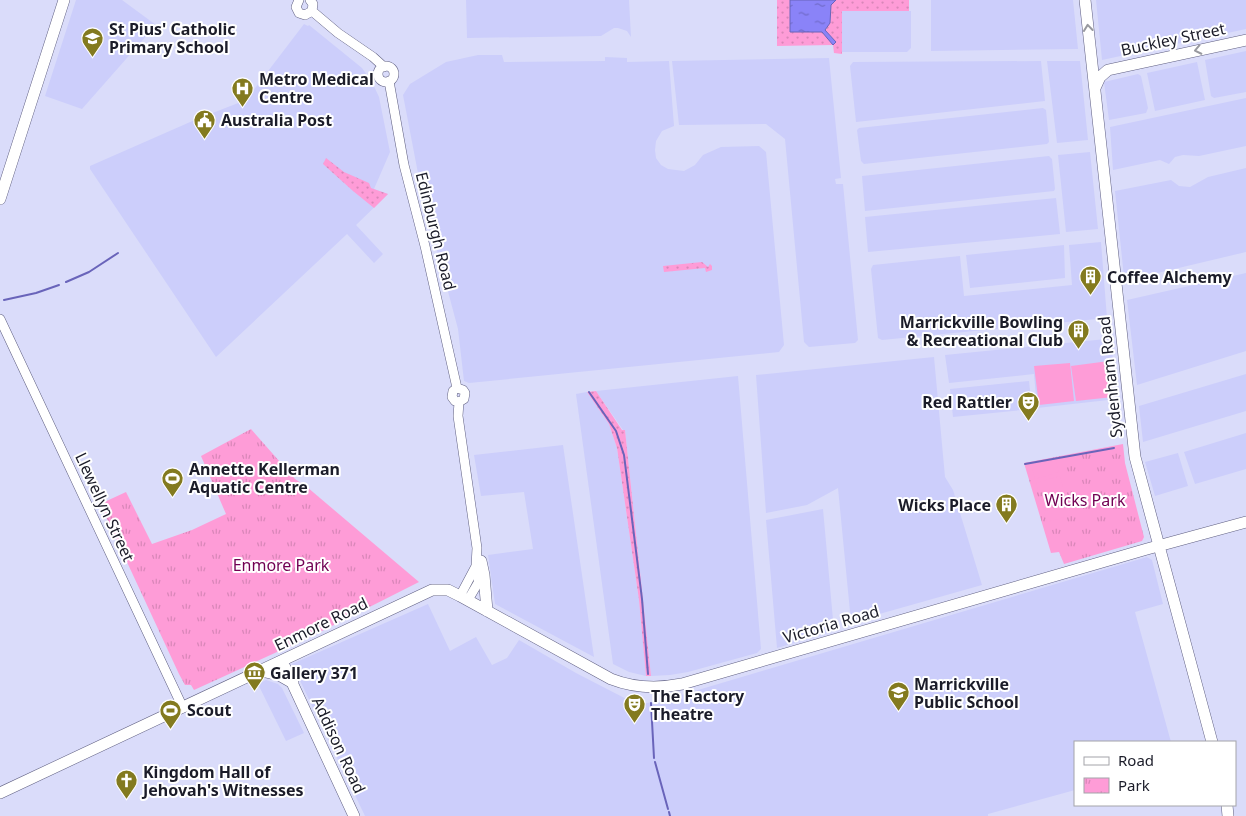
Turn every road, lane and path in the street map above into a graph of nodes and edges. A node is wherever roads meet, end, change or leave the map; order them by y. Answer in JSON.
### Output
{"nodes":[{"id":1,"x":64,"y":0,"type":"edge"},
{"id":2,"x":299,"y":0,"type":"edge"},
{"id":3,"x":310,"y":0,"type":"edge"},
{"id":4,"x":1086,"y":0,"type":"edge"},
{"id":5,"x":312,"y":11,"type":"junction"},
{"id":6,"x":1246,"y":40,"type":"edge"},
{"id":7,"x":1091,"y":56,"type":"junction"},
{"id":8,"x":1108,"y":70,"type":"junction"},
{"id":9,"x":1095,"y":89,"type":"junction"},
{"id":10,"x":0,"y":199,"type":"edge"},
{"id":11,"x":0,"y":319,"type":"edge"},
{"id":12,"x":1246,"y":522,"type":"edge"},
{"id":13,"x":1159,"y":546,"type":"junction"},
{"id":14,"x":476,"y":548,"type":"junction"},
{"id":15,"x":481,"y":561,"type":"junction"},
{"id":16,"x":439,"y":589,"type":"joint"},
{"id":17,"x":464,"y":598,"type":"junction"},
{"id":18,"x":488,"y":611,"type":"junction"},
{"id":19,"x":282,"y":661,"type":"junction"},
{"id":20,"x":261,"y":671,"type":"junction"},
{"id":21,"x":293,"y":683,"type":"junction"},
{"id":22,"x":182,"y":708,"type":"junction"},
{"id":23,"x":1212,"y":741,"type":"edge"},
{"id":24,"x":0,"y":793,"type":"edge"},
{"id":25,"x":354,"y":816,"type":"edge"}],
"edges":[{"from":1,"to":10,"type":"main road"},
{"from":2,"to":5,"type":"street"},
{"from":3,"to":5,"type":"street"},
{"from":7,"to":4,"type":"main road","name":"Sydenham Road","one_way":true},
{"from":5,"to":14,"type":"street","name":"Edinburgh Road"},
{"from":6,"to":8,"type":"main road","name":"Buckley Street","one_way":true},
{"from":7,"to":8,"type":"main road","name":"Buckley Street"},
{"from":7,"to":9,"type":"main road","name":"Sydenham Road"},
{"from":8,"to":9,"type":"main road","name":"Buckley Street"},
{"from":9,"to":13,"type":"main road","name":"Sydenham Road"},
{"from":11,"to":22,"type":"street","name":"Llewellyn Street"},
{"from":12,"to":13,"type":"main road","name":"Victoria Road"},
{"from":13,"to":18,"type":"main road","name":"Victoria Road"},
{"from":13,"to":23,"type":"main road","name":"Sydenham Road"},
{"from":14,"to":15,"type":"street"},
{"from":14,"to":17,"type":"street"},
{"from":15,"to":17,"type":"street"},
{"from":15,"to":18,"type":"main road"},
{"from":16,"to":17,"type":"main road","name":"Victoria Road"},
{"from":16,"to":19,"type":"main road","name":"Enmore Road"},
{"from":17,"to":18,"type":"main road","name":"Victoria Road"},
{"from":19,"to":20,"type":"main road","name":"Enmore Road"},
{"from":19,"to":21,"type":"main road","name":"Addison Road"},
{"from":20,"to":21,"type":"main road"},
{"from":20,"to":22,"type":"main road","name":"Enmore Road"},
{"from":21,"to":25,"type":"main road","name":"Addison Road"},
{"from":22,"to":24,"type":"main road","name":"Enmore Road"}]}
